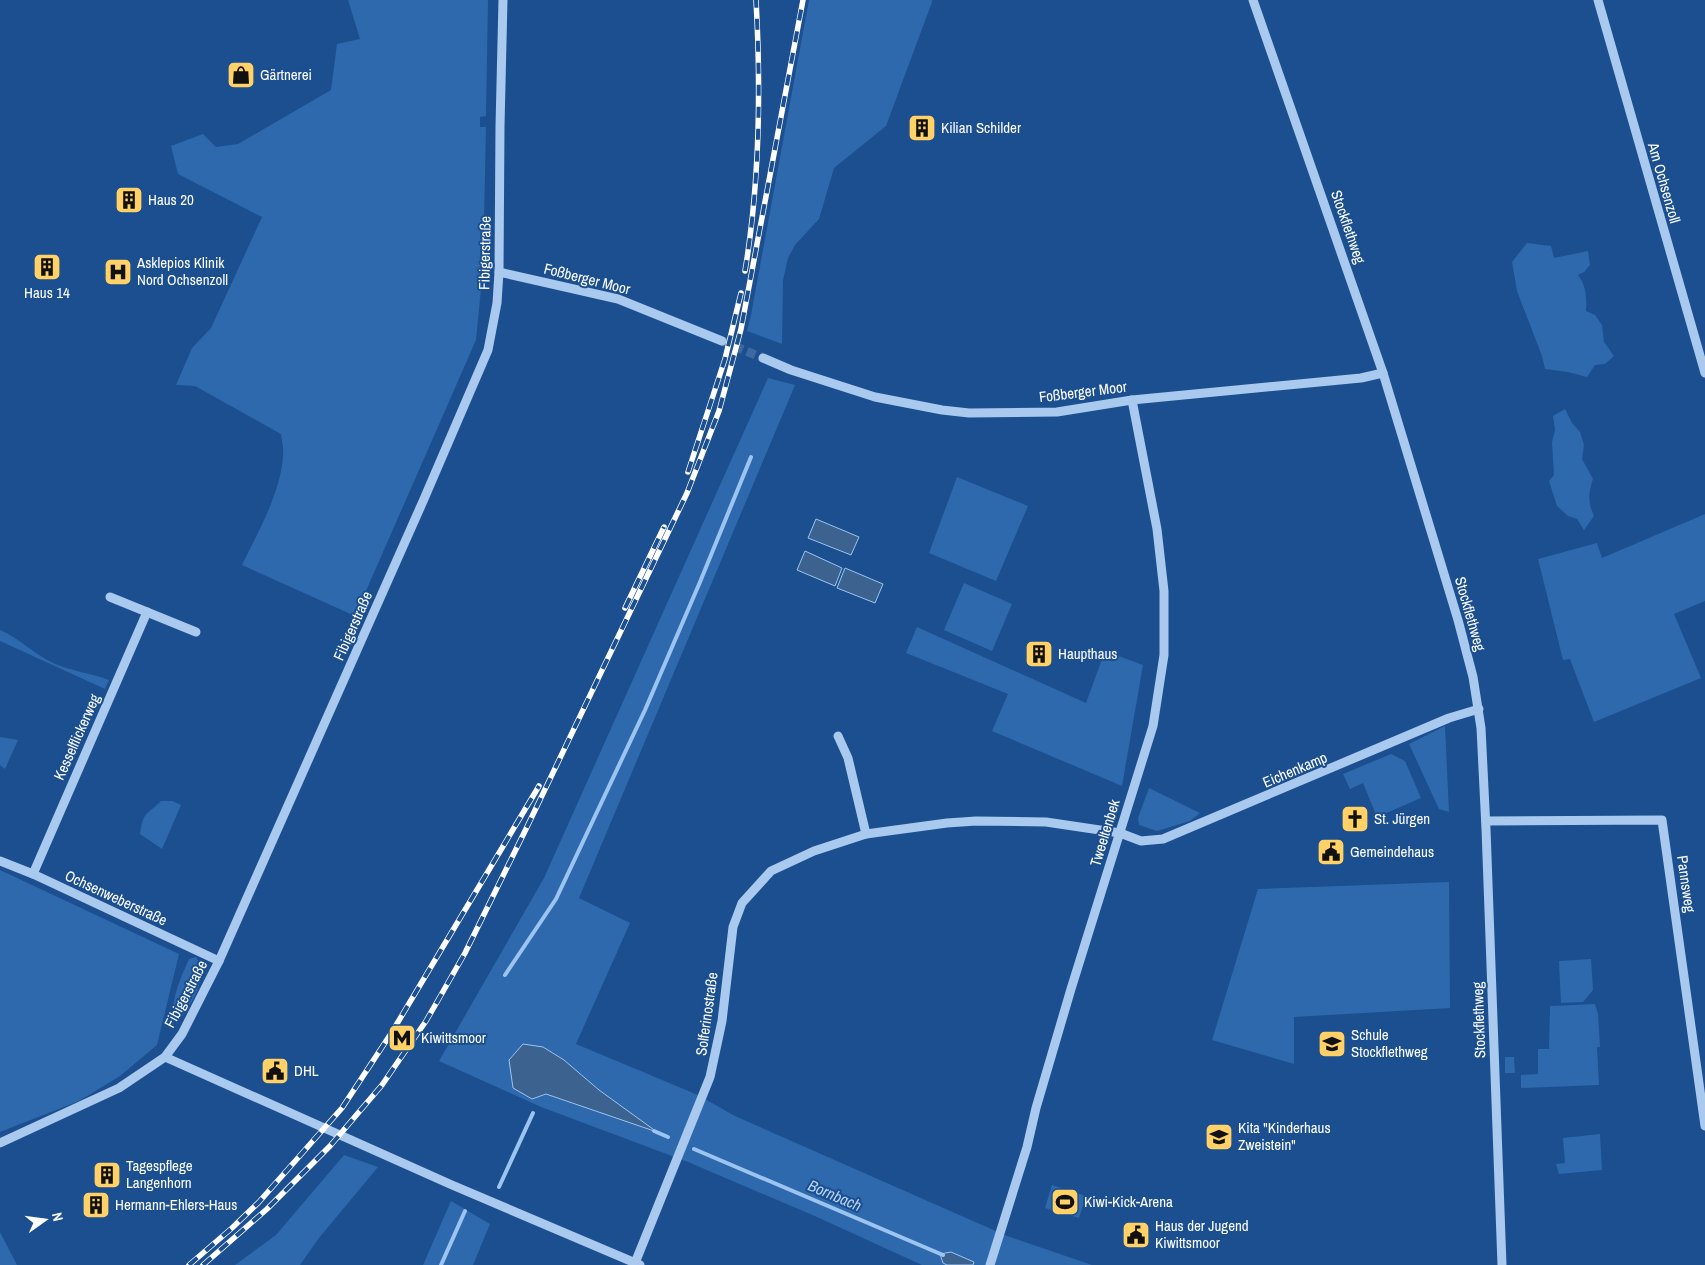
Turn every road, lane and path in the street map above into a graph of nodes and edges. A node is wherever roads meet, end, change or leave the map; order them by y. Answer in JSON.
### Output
{"nodes":[{"id":1,"x":503,"y":0,"type":"edge"},
{"id":2,"x":1253,"y":0,"type":"edge"},
{"id":3,"x":1598,"y":0,"type":"edge"},
{"id":4,"x":499,"y":272,"type":"junction"},
{"id":5,"x":722,"y":340,"type":"tunnel mouth"},
{"id":6,"x":763,"y":358,"type":"tunnel mouth"},
{"id":7,"x":1383,"y":372,"type":"junction"},
{"id":8,"x":1705,"y":373,"type":"edge"},
{"id":9,"x":1132,"y":400,"type":"junction"},
{"id":10,"x":110,"y":597,"type":"dead end"},
{"id":11,"x":147,"y":612,"type":"junction"},
{"id":12,"x":196,"y":632,"type":"dead end"},
{"id":13,"x":1479,"y":709,"type":"junction"},
{"id":14,"x":838,"y":736,"type":"dead end"},
{"id":15,"x":1486,"y":821,"type":"junction"},
{"id":16,"x":1120,"y":833,"type":"junction"},
{"id":17,"x":866,"y":834,"type":"junction"},
{"id":18,"x":0,"y":861,"type":"edge"},
{"id":19,"x":32,"y":874,"type":"junction"},
{"id":20,"x":219,"y":961,"type":"junction"},
{"id":21,"x":165,"y":1057,"type":"junction"},
{"id":22,"x":1705,"y":1126,"type":"edge"},
{"id":23,"x":0,"y":1143,"type":"edge"},
{"id":24,"x":638,"y":1264,"type":"edge"},
{"id":25,"x":991,"y":1264,"type":"edge"},
{"id":26,"x":1502,"y":1265,"type":"edge"}],
"edges":[{"from":1,"to":4,"type":"street","name":"Fibigerstraße"},
{"from":2,"to":7,"type":"street","name":"Stockflethweg"},
{"from":3,"to":8,"type":"street","name":"Am Ochsenzoll"},
{"from":4,"to":5,"type":"street","name":"Foßberger Moor"},
{"from":4,"to":20,"type":"street","name":"Fibigerstraße"},
{"from":6,"to":9,"type":"street","name":"Foßberger Moor"},
{"from":7,"to":9,"type":"street","name":"Foßberger Moor"},
{"from":7,"to":13,"type":"street","name":"Stockflethweg"},
{"from":9,"to":16,"type":"street","name":"Tweeltenbek"},
{"from":10,"to":11,"type":"street"},
{"from":11,"to":12,"type":"street"},
{"from":11,"to":19,"type":"street","name":"Kesselflickerweg"},
{"from":13,"to":15,"type":"street","name":"Stockflethweg"},
{"from":13,"to":16,"type":"street","name":"Eichenkamp"},
{"from":14,"to":17,"type":"street"},
{"from":15,"to":22,"type":"street","name":"Pannsweg"},
{"from":15,"to":26,"type":"street","name":"Stockflethweg"},
{"from":16,"to":17,"type":"street","name":"Solferinostraße"},
{"from":16,"to":25,"type":"street","name":"Tweeltenbek"},
{"from":17,"to":24,"type":"street","name":"Solferinostraße"},
{"from":18,"to":19,"type":"street","name":"Ochsenweberstraße"},
{"from":19,"to":20,"type":"street","name":"Ochsenweberstraße"},
{"from":20,"to":21,"type":"street","name":"Fibigerstraße"},
{"from":21,"to":23,"type":"street","name":"Fibigerstraße"},
{"from":21,"to":24,"type":"street"}]}
